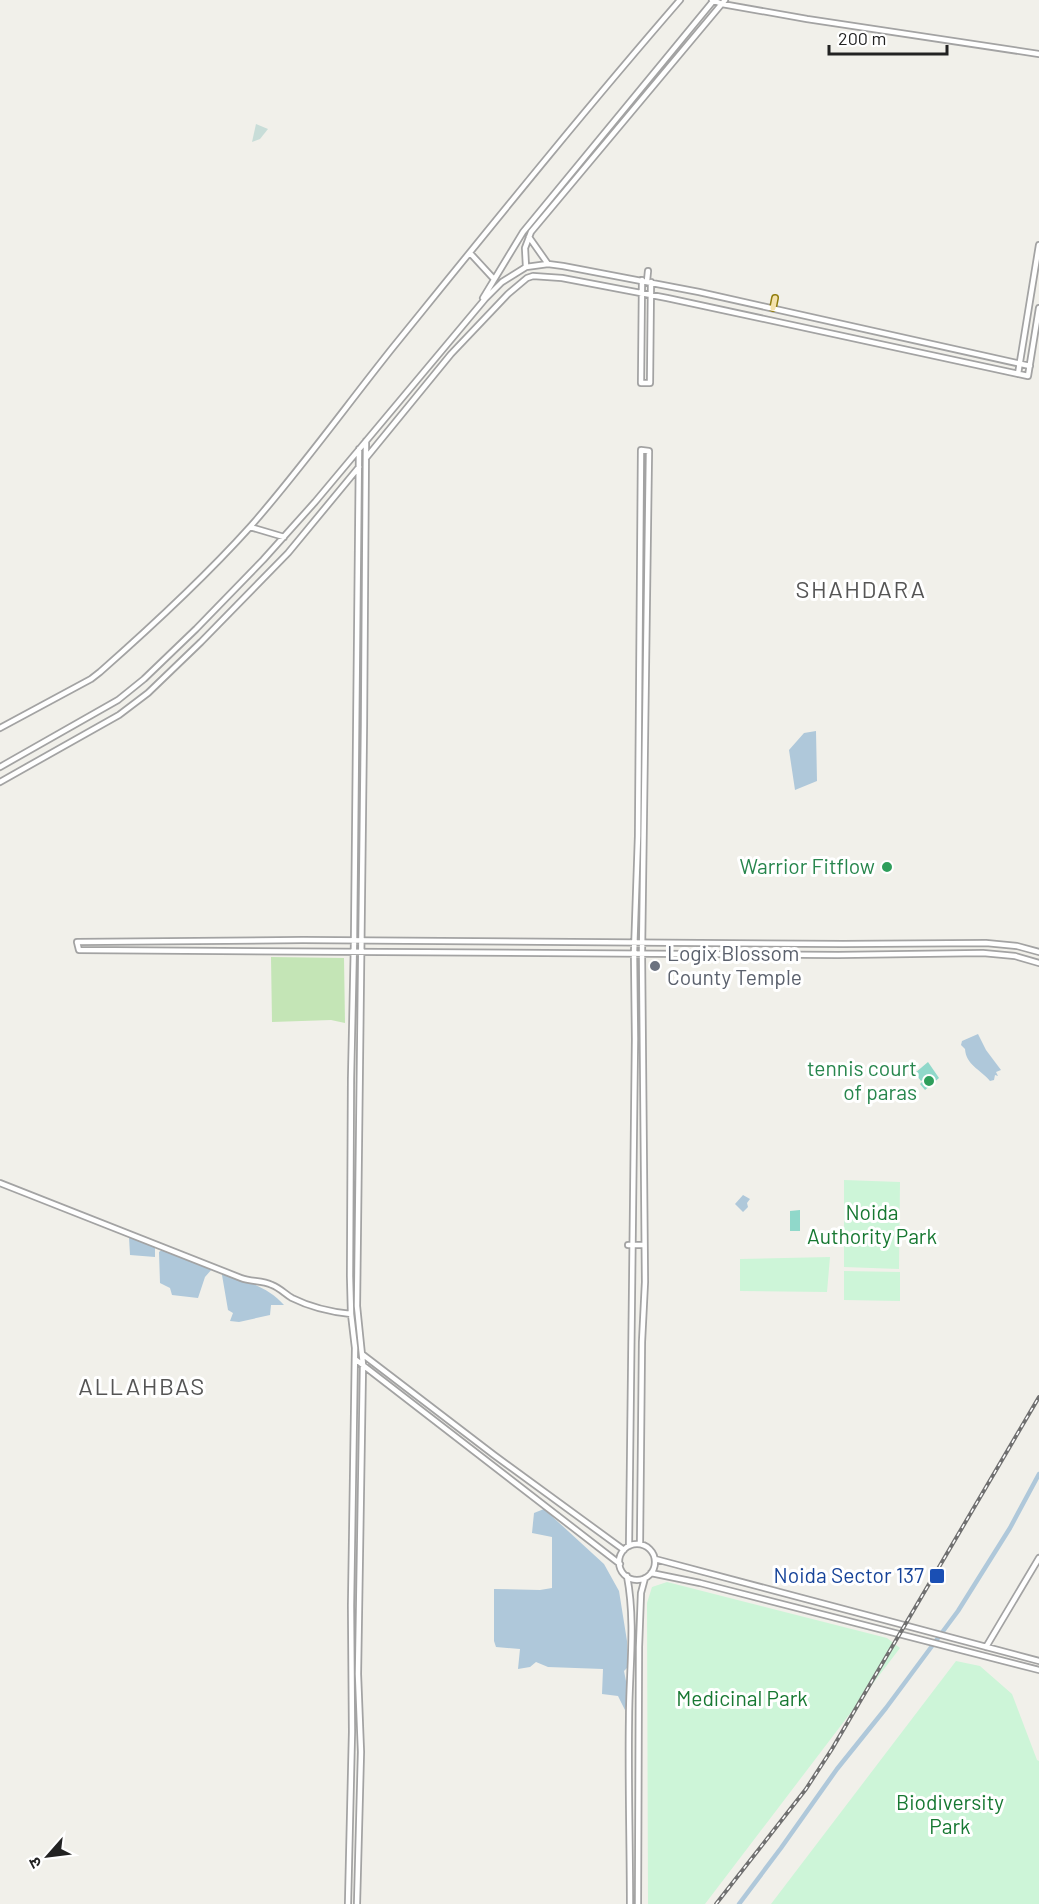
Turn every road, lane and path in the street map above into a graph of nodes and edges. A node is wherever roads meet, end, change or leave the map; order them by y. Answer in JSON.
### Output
{"nodes":[{"id":1,"x":680,"y":0,"type":"edge"},
{"id":2,"x":713,"y":0,"type":"edge"},
{"id":3,"x":724,"y":2,"type":"edge"},
{"id":4,"x":1039,"y":54,"type":"edge"},
{"id":5,"x":529,"y":236,"type":"junction"},
{"id":6,"x":1039,"y":245,"type":"edge"},
{"id":7,"x":470,"y":253,"type":"junction"},
{"id":8,"x":548,"y":264,"type":"junction"},
{"id":9,"x":526,"y":267,"type":"junction"},
{"id":10,"x":648,"y":271,"type":"dead end"},
{"id":11,"x":494,"y":278,"type":"junction"},
{"id":12,"x":646,"y":281,"type":"junction"},
{"id":13,"x":642,"y":293,"type":"junction"},
{"id":14,"x":651,"y":295,"type":"junction"},
{"id":15,"x":774,"y":298,"type":"dead end"},
{"id":16,"x":477,"y":308,"type":"junction"},
{"id":17,"x":773,"y":308,"type":"junction"},
{"id":18,"x":1039,"y":308,"type":"edge"},
{"id":19,"x":1032,"y":355,"type":"junction"},
{"id":20,"x":1039,"y":356,"type":"edge"},
{"id":21,"x":1020,"y":363,"type":"junction"},
{"id":22,"x":1030,"y":366,"type":"junction"},
{"id":23,"x":1018,"y":374,"type":"junction"},
{"id":24,"x":366,"y":441,"type":"junction"},
{"id":25,"x":359,"y":449,"type":"junction"},
{"id":26,"x":366,"y":459,"type":"junction"},
{"id":27,"x":358,"y":468,"type":"junction"},
{"id":28,"x":250,"y":527,"type":"junction"},
{"id":29,"x":284,"y":537,"type":"junction"},
{"id":30,"x":0,"y":728,"type":"edge"},
{"id":31,"x":0,"y":766,"type":"edge"},
{"id":32,"x":0,"y":782,"type":"edge"},
{"id":33,"x":361,"y":940,"type":"junction"},
{"id":34,"x":354,"y":941,"type":"junction"},
{"id":35,"x":634,"y":942,"type":"junction"},
{"id":36,"x":642,"y":942,"type":"junction"},
{"id":37,"x":353,"y":951,"type":"junction"},
{"id":38,"x":361,"y":951,"type":"junction"},
{"id":39,"x":1039,"y":952,"type":"edge"},
{"id":40,"x":634,"y":953,"type":"junction"},
{"id":41,"x":642,"y":953,"type":"junction"},
{"id":42,"x":1039,"y":963,"type":"edge"},
{"id":43,"x":0,"y":1183,"type":"edge"},
{"id":44,"x":631,"y":1245,"type":"junction"},
{"id":45,"x":644,"y":1245,"type":"junction"},
{"id":46,"x":351,"y":1314,"type":"junction"},
{"id":47,"x":355,"y":1348,"type":"junction"},
{"id":48,"x":362,"y":1354,"type":"junction"},
{"id":49,"x":355,"y":1359,"type":"junction"},
{"id":50,"x":363,"y":1365,"type":"junction"},
{"id":51,"x":640,"y":1544,"type":"junction"},
{"id":52,"x":629,"y":1546,"type":"junction"},
{"id":53,"x":624,"y":1550,"type":"junction"},
{"id":54,"x":1039,"y":1558,"type":"edge"},
{"id":55,"x":655,"y":1559,"type":"junction"},
{"id":56,"x":620,"y":1564,"type":"junction"},
{"id":57,"x":651,"y":1573,"type":"junction"},
{"id":58,"x":627,"y":1576,"type":"junction"},
{"id":59,"x":645,"y":1578,"type":"junction"},
{"id":60,"x":986,"y":1647,"type":"junction"},
{"id":61,"x":1039,"y":1661,"type":"edge"},
{"id":62,"x":1039,"y":1670,"type":"edge"},
{"id":63,"x":350,"y":1674,"type":"junction"},
{"id":64,"x":358,"y":1674,"type":"junction"},
{"id":65,"x":348,"y":1904,"type":"edge"},
{"id":66,"x":357,"y":1904,"type":"edge"},
{"id":67,"x":630,"y":1904,"type":"edge"},
{"id":68,"x":638,"y":1904,"type":"edge"}],
"edges":[{"from":1,"to":7,"type":"street"},
{"from":2,"to":3,"type":"street"},
{"from":2,"to":11,"type":"street"},
{"from":3,"to":4,"type":"street"},
{"from":3,"to":5,"type":"street"},
{"from":5,"to":8,"type":"street"},
{"from":5,"to":9,"type":"street"},
{"from":6,"to":21,"type":"street"},
{"from":7,"to":11,"type":"street"},
{"from":7,"to":28,"type":"street"},
{"from":8,"to":9,"type":"street"},
{"from":8,"to":12,"type":"street"},
{"from":9,"to":16,"type":"street"},
{"from":10,"to":12,"type":"street"},
{"from":11,"to":16,"type":"street"},
{"from":12,"to":13,"type":"street"},
{"from":12,"to":14,"type":"street"},
{"from":12,"to":17,"type":"street"},
{"from":13,"to":14,"type":"street"},
{"from":13,"to":14,"type":"street"},
{"from":13,"to":26,"type":"street"},
{"from":14,"to":23,"type":"street"},
{"from":15,"to":17,"type":"main road"},
{"from":16,"to":24,"type":"street"},
{"from":17,"to":21,"type":"street"},
{"from":18,"to":19,"type":"street"},
{"from":19,"to":20,"type":"street"},
{"from":19,"to":22,"type":"street"},
{"from":21,"to":22,"type":"street"},
{"from":21,"to":23,"type":"street"},
{"from":22,"to":23,"type":"street"},
{"from":24,"to":25,"type":"street"},
{"from":24,"to":26,"type":"street"},
{"from":25,"to":27,"type":"street"},
{"from":25,"to":29,"type":"street"},
{"from":26,"to":27,"type":"street"},
{"from":26,"to":33,"type":"street"},
{"from":27,"to":32,"type":"street"},
{"from":27,"to":34,"type":"street"},
{"from":28,"to":29,"type":"street"},
{"from":28,"to":30,"type":"street"},
{"from":29,"to":31,"type":"street"},
{"from":33,"to":34,"type":"street"},
{"from":33,"to":35,"type":"street"},
{"from":33,"to":38,"type":"street"},
{"from":34,"to":37,"type":"street"},
{"from":34,"to":37,"type":"street"},
{"from":35,"to":36,"type":"street"},
{"from":35,"to":36,"type":"street"},
{"from":35,"to":40,"type":"street"},
{"from":36,"to":39,"type":"street"},
{"from":36,"to":41,"type":"street"},
{"from":37,"to":38,"type":"street"},
{"from":37,"to":46,"type":"street"},
{"from":38,"to":40,"type":"street"},
{"from":38,"to":48,"type":"street"},
{"from":40,"to":41,"type":"street"},
{"from":40,"to":44,"type":"street"},
{"from":41,"to":42,"type":"street"},
{"from":41,"to":45,"type":"street"},
{"from":43,"to":46,"type":"street"},
{"from":44,"to":45,"type":"street"},
{"from":44,"to":52,"type":"street"},
{"from":45,"to":51,"type":"street"},
{"from":46,"to":47,"type":"street"},
{"from":47,"to":48,"type":"street"},
{"from":47,"to":49,"type":"street"},
{"from":48,"to":50,"type":"street"},
{"from":48,"to":53,"type":"street"},
{"from":49,"to":50,"type":"street"},
{"from":49,"to":63,"type":"street"},
{"from":50,"to":56,"type":"street"},
{"from":50,"to":64,"type":"street"},
{"from":51,"to":52,"type":"street"},
{"from":51,"to":55,"type":"street"},
{"from":52,"to":53,"type":"street"},
{"from":53,"to":56,"type":"street"},
{"from":54,"to":60,"type":"street"},
{"from":55,"to":57,"type":"street"},
{"from":55,"to":60,"type":"street"},
{"from":56,"to":58,"type":"street"},
{"from":57,"to":59,"type":"street"},
{"from":57,"to":62,"type":"street"},
{"from":58,"to":59,"type":"street"},
{"from":58,"to":67,"type":"street"},
{"from":59,"to":68,"type":"street"},
{"from":60,"to":61,"type":"street"},
{"from":63,"to":64,"type":"street"},
{"from":63,"to":65,"type":"street"},
{"from":64,"to":66,"type":"street"}]}
